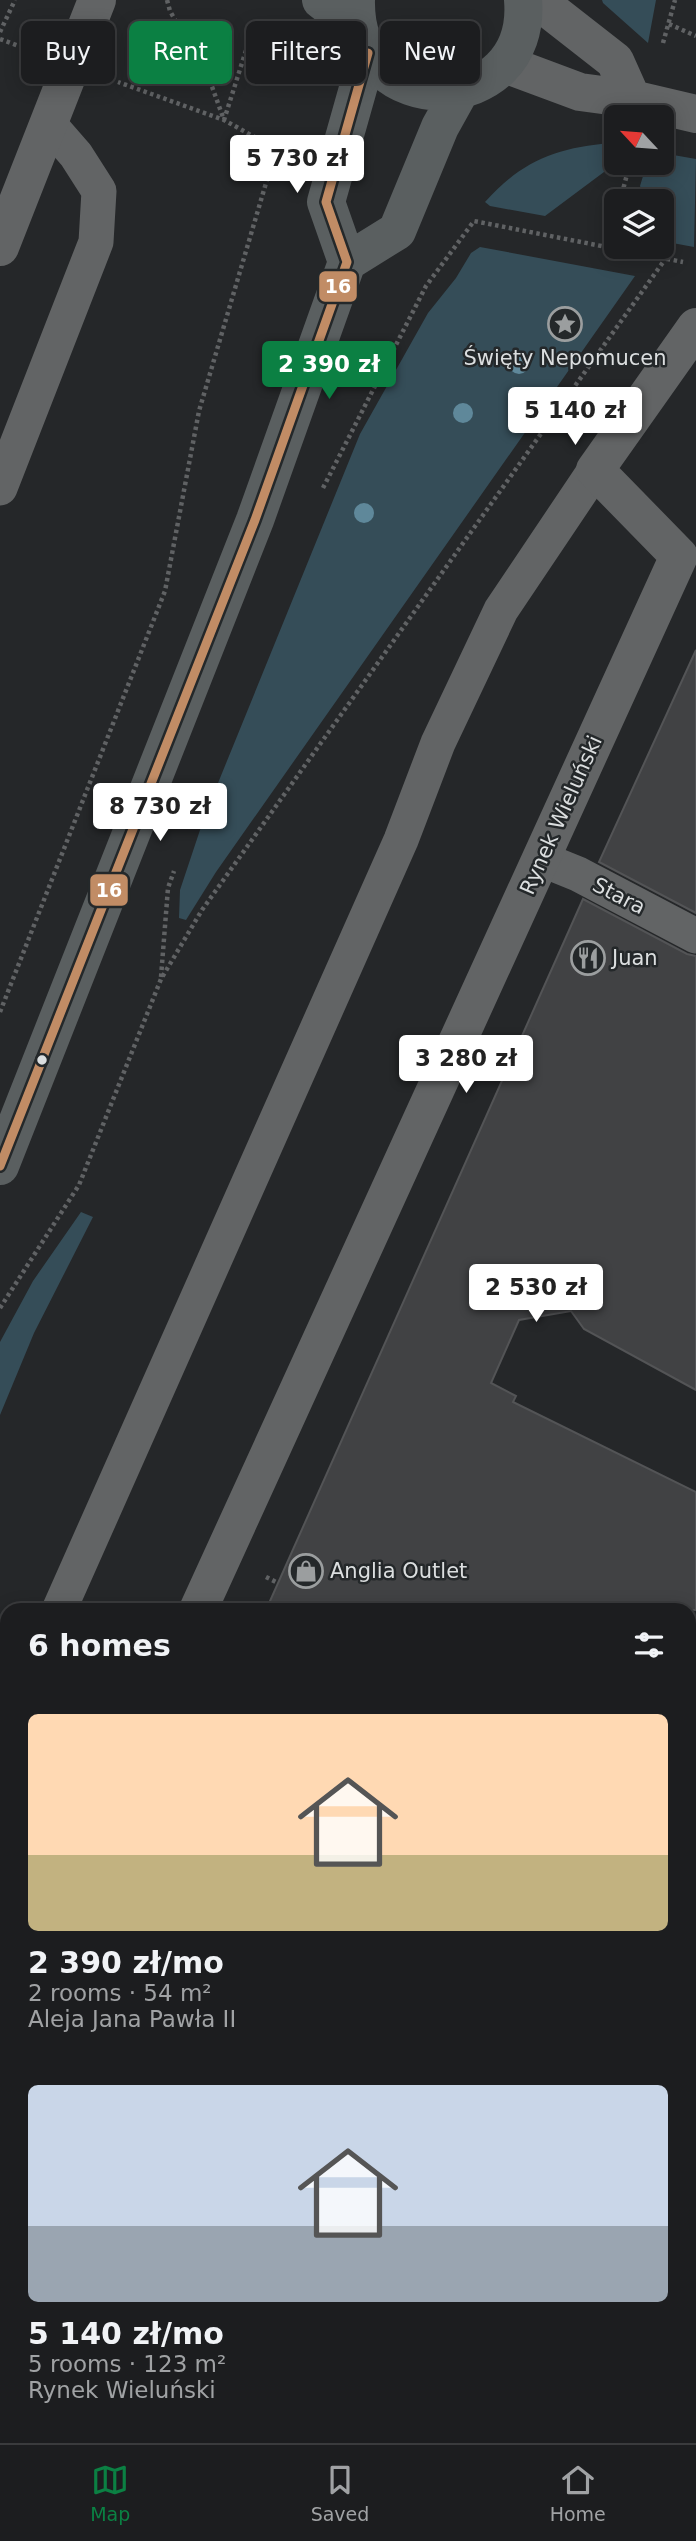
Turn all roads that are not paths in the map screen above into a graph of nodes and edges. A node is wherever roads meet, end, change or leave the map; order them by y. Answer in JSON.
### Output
{"nodes":[{"id":1,"x":97,"y":0,"type":"edge"},
{"id":2,"x":321,"y":0,"type":"edge"},
{"id":3,"x":523,"y":0,"type":"edge"},
{"id":4,"x":537,"y":0,"type":"edge"},
{"id":5,"x":351,"y":21,"type":"edge"},
{"id":6,"x":366,"y":38,"type":"edge"},
{"id":7,"x":505,"y":64,"type":"junction"},
{"id":8,"x":349,"y":84,"type":"edge"},
{"id":9,"x":460,"y":91,"type":"junction"},
{"id":10,"x":632,"y":99,"type":"junction"},
{"id":11,"x":696,"y":114,"type":"edge"},
{"id":12,"x":49,"y":124,"type":"junction"},
{"id":13,"x":0,"y":247,"type":"edge"},
{"id":14,"x":347,"y":262,"type":"junction"},
{"id":15,"x":696,"y":327,"type":"edge"},
{"id":16,"x":595,"y":470,"type":"junction"},
{"id":17,"x":0,"y":488,"type":"edge"},
{"id":18,"x":687,"y":560,"type":"edge"},
{"id":19,"x":541,"y":859,"type":"junction"},
{"id":20,"x":696,"y":936,"type":"edge"},
{"id":21,"x":0,"y":1166,"type":"edge"},
{"id":22,"x":62,"y":1603,"type":"edge"},
{"id":23,"x":201,"y":1603,"type":"edge"}],
"edges":[{"from":1,"to":12,"type":"street"},
{"from":2,"to":5,"type":"street"},
{"from":3,"to":7,"type":"street"},
{"from":4,"to":10,"type":"street"},
{"from":6,"to":9,"type":"street"},
{"from":7,"to":9,"type":"street"},
{"from":7,"to":10,"type":"street"},
{"from":8,"to":14,"type":"street"},
{"from":9,"to":14,"type":"street"},
{"from":10,"to":11,"type":"street"},
{"from":12,"to":13,"type":"street"},
{"from":12,"to":17,"type":"lane"},
{"from":14,"to":21,"type":"street"},
{"from":15,"to":16,"type":"street"},
{"from":16,"to":18,"type":"street","name":"Rynek Wieluński"},
{"from":16,"to":22,"type":"lane"},
{"from":18,"to":19,"type":"street","name":"Rynek Wieluński"},
{"from":19,"to":20,"type":"lane","name":"Stara"},
{"from":19,"to":23,"type":"street","name":"Rynek Wieluński"}]}
